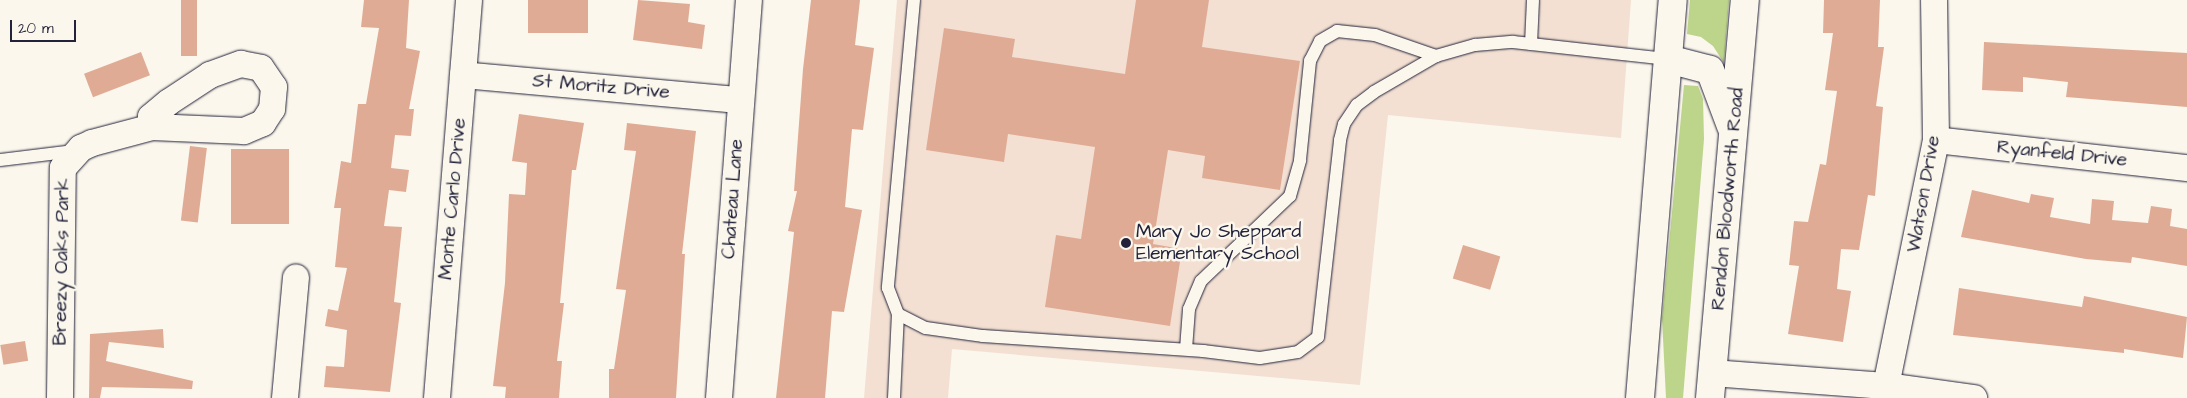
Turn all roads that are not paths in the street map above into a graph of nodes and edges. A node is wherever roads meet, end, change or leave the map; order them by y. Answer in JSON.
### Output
{"nodes":[{"id":1,"x":469,"y":0,"type":"edge"},
{"id":2,"x":749,"y":0,"type":"edge"},
{"id":3,"x":914,"y":0,"type":"edge"},
{"id":4,"x":1533,"y":0,"type":"edge"},
{"id":5,"x":1673,"y":0,"type":"edge"},
{"id":6,"x":1745,"y":0,"type":"edge"},
{"id":7,"x":1934,"y":0,"type":"edge"},
{"id":8,"x":1531,"y":44,"type":"junction"},
{"id":9,"x":1436,"y":56,"type":"junction"},
{"id":10,"x":1668,"y":59,"type":"junction"},
{"id":11,"x":463,"y":75,"type":"junction"},
{"id":12,"x":740,"y":100,"type":"junction"},
{"id":13,"x":152,"y":127,"type":"dead end"},
{"id":14,"x":1735,"y":140,"type":"junction"},
{"id":15,"x":1936,"y":140,"type":"junction"},
{"id":16,"x":79,"y":151,"type":"junction"},
{"id":17,"x":0,"y":160,"type":"edge"},
{"id":18,"x":2187,"y":168,"type":"edge"},
{"id":19,"x":296,"y":278,"type":"dead end"},
{"id":20,"x":898,"y":314,"type":"junction"},
{"id":21,"x":1186,"y":349,"type":"junction"},
{"id":22,"x":1711,"y":386,"type":"edge"},
{"id":23,"x":1886,"y":386,"type":"junction"},
{"id":24,"x":60,"y":398,"type":"edge"},
{"id":25,"x":286,"y":398,"type":"edge"},
{"id":26,"x":437,"y":398,"type":"edge"},
{"id":27,"x":719,"y":398,"type":"edge"},
{"id":28,"x":894,"y":398,"type":"edge"},
{"id":29,"x":1640,"y":398,"type":"edge"},
{"id":30,"x":1974,"y":398,"type":"edge"}],
"edges":[{"from":1,"to":11,"type":"street","name":"Monte Carlo Drive"},
{"from":2,"to":12,"type":"street","name":"Chateau Lane"},
{"from":3,"to":20,"type":"lane"},
{"from":4,"to":8,"type":"lane"},
{"from":5,"to":10,"type":"main road"},
{"from":6,"to":14,"type":"main road","name":"Rendon Bloodworth Road"},
{"from":7,"to":15,"type":"street","name":"Watson Drive"},
{"from":8,"to":9,"type":"lane"},
{"from":8,"to":10,"type":"lane"},
{"from":9,"to":21,"type":"lane"},
{"from":9,"to":21,"type":"lane"},
{"from":10,"to":14,"type":"main road"},
{"from":10,"to":29,"type":"main road"},
{"from":11,"to":12,"type":"street","name":"St Moritz Drive"},
{"from":11,"to":26,"type":"street","name":"Monte Carlo Drive"},
{"from":12,"to":27,"type":"street","name":"Chateau Lane"},
{"from":13,"to":16,"type":"street","name":"Breezy Oaks Park"},
{"from":14,"to":22,"type":"main road","name":"Rendon Bloodworth Road"},
{"from":15,"to":18,"type":"street","name":"Ryanfeld Drive"},
{"from":15,"to":23,"type":"street","name":"Watson Drive"},
{"from":16,"to":17,"type":"lane"},
{"from":16,"to":24,"type":"street","name":"Breezy Oaks Park"},
{"from":19,"to":25,"type":"street"},
{"from":20,"to":21,"type":"lane"},
{"from":20,"to":28,"type":"lane"},
{"from":22,"to":23,"type":"street"},
{"from":23,"to":30,"type":"street"}]}
